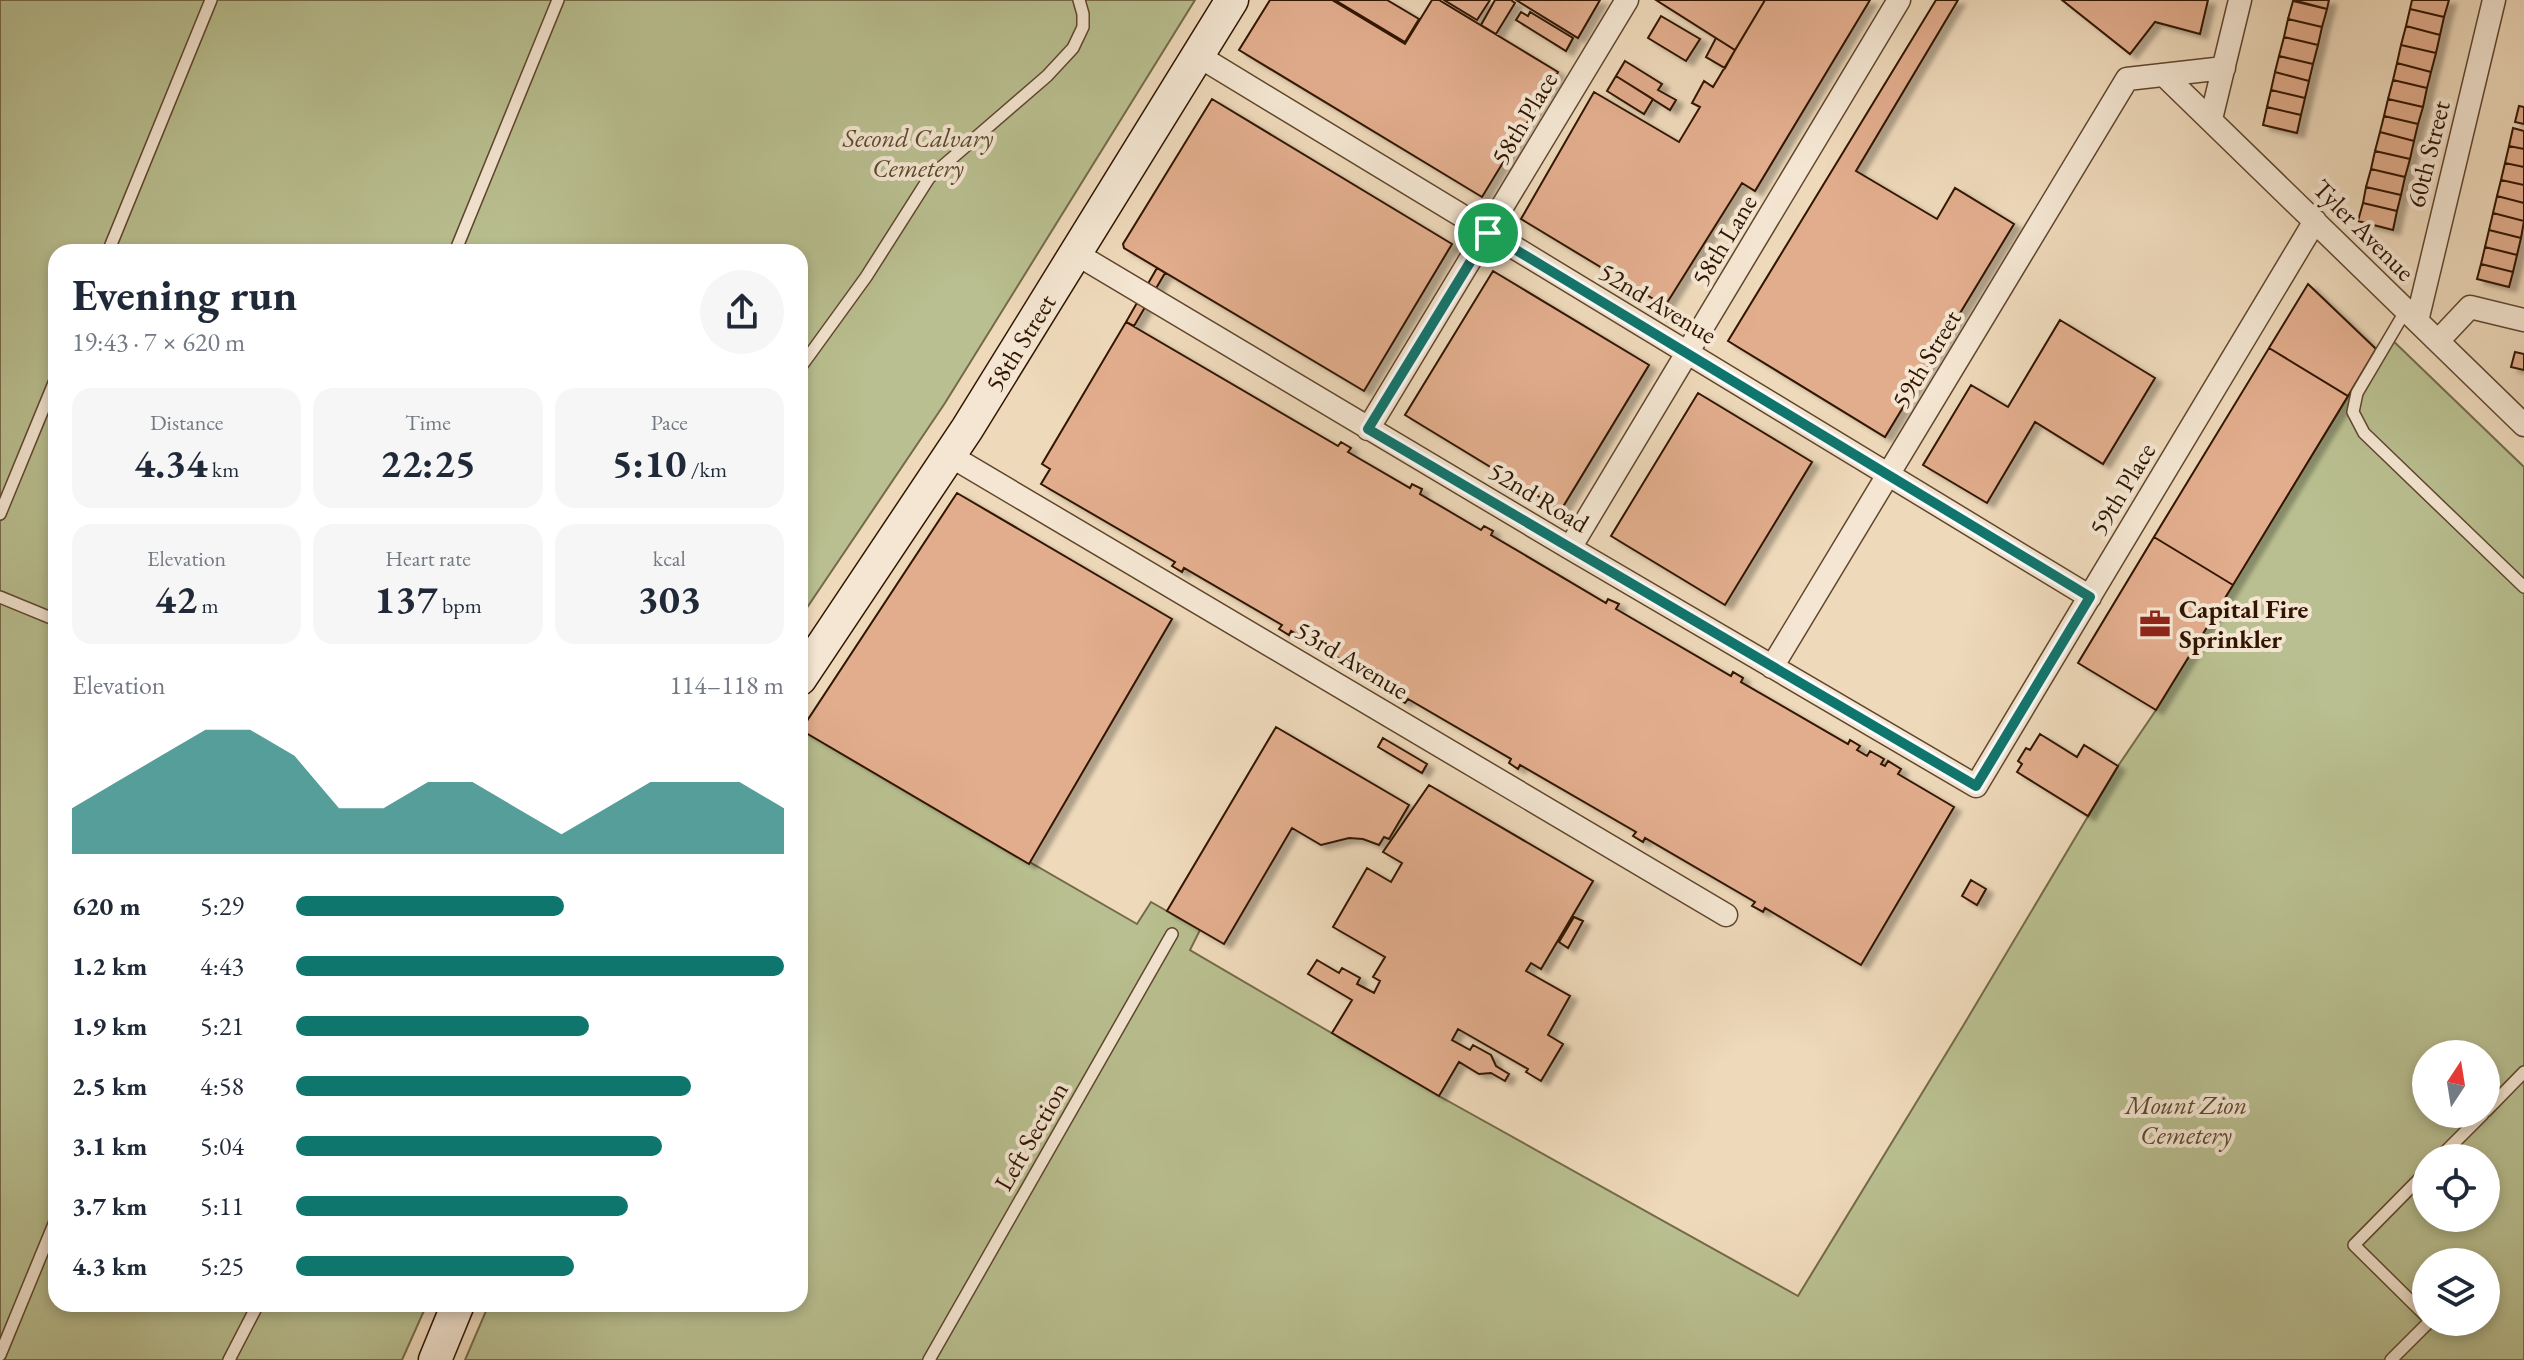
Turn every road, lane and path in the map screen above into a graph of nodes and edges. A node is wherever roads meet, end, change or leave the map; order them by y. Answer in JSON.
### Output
{"nodes":[{"id":1,"x":211,"y":0,"type":"edge"},
{"id":2,"x":558,"y":0,"type":"edge"},
{"id":3,"x":1079,"y":0,"type":"edge"},
{"id":4,"x":1232,"y":0,"type":"edge"},
{"id":5,"x":1627,"y":0,"type":"edge"},
{"id":6,"x":1899,"y":0,"type":"edge"},
{"id":7,"x":2240,"y":0,"type":"edge"},
{"id":8,"x":2494,"y":0,"type":"edge"},
{"id":9,"x":1197,"y":55,"type":"junction"},
{"id":10,"x":2224,"y":68,"type":"junction"},
{"id":11,"x":2164,"y":75,"type":"junction"},
{"id":12,"x":2211,"y":119,"type":"junction"},
{"id":13,"x":2315,"y":221,"type":"junction"},
{"id":14,"x":1488,"y":233,"type":"junction"},
{"id":15,"x":111,"y":244,"type":"edge"},
{"id":16,"x":458,"y":244,"type":"edge"},
{"id":17,"x":1075,"y":253,"type":"junction"},
{"id":18,"x":2411,"y":315,"type":"junction"},
{"id":19,"x":2524,"y":320,"type":"edge"},
{"id":20,"x":2438,"y":341,"type":"junction"},
{"id":21,"x":1689,"y":354,"type":"junction"},
{"id":22,"x":808,"y":357,"type":"edge"},
{"id":23,"x":48,"y":397,"type":"edge"},
{"id":24,"x":2524,"y":425,"type":"edge"},
{"id":25,"x":1368,"y":429,"type":"junction"},
{"id":26,"x":949,"y":455,"type":"junction"},
{"id":27,"x":1889,"y":475,"type":"junction"},
{"id":28,"x":0,"y":514,"type":"edge"},
{"id":29,"x":1570,"y":548,"type":"junction"},
{"id":30,"x":2524,"y":587,"type":"edge"},
{"id":31,"x":0,"y":597,"type":"edge"},
{"id":32,"x":2090,"y":597,"type":"junction"},
{"id":33,"x":48,"y":617,"type":"edge"},
{"id":34,"x":808,"y":667,"type":"edge"},
{"id":35,"x":1772,"y":667,"type":"junction"},
{"id":36,"x":1976,"y":786,"type":"joint"},
{"id":37,"x":1726,"y":915,"type":"dead end"},
{"id":38,"x":1172,"y":934,"type":"dead end"},
{"id":39,"x":2524,"y":1072,"type":"edge"},
{"id":40,"x":2500,"y":1096,"type":"edge"},
{"id":41,"x":2468,"y":1128,"type":"edge"},
{"id":42,"x":2453,"y":1144,"type":"edge"},
{"id":43,"x":2412,"y":1186,"type":"edge"},
{"id":44,"x":48,"y":1238,"type":"edge"},
{"id":45,"x":2412,"y":1302,"type":"edge"},
{"id":46,"x":254,"y":1312,"type":"edge"},
{"id":47,"x":455,"y":1312,"type":"edge"},
{"id":48,"x":2415,"y":1336,"type":"edge"},
{"id":49,"x":0,"y":1355,"type":"edge"},
{"id":50,"x":229,"y":1360,"type":"edge"},
{"id":51,"x":435,"y":1360,"type":"edge"},
{"id":52,"x":929,"y":1360,"type":"edge"},
{"id":53,"x":2391,"y":1360,"type":"edge"}],
"edges":[{"from":1,"to":15,"type":"lane"},
{"from":2,"to":16,"type":"lane"},
{"from":3,"to":22,"type":"lane"},
{"from":4,"to":9,"type":"main road","name":"58th Street"},
{"from":5,"to":14,"type":"street","name":"58th Place"},
{"from":6,"to":21,"type":"street","name":"58th Lane"},
{"from":7,"to":10,"type":"street"},
{"from":8,"to":18,"type":"street","name":"60th Street"},
{"from":9,"to":14,"type":"street","name":"52nd Avenue"},
{"from":9,"to":17,"type":"main road","name":"58th Street"},
{"from":10,"to":11,"type":"street"},
{"from":10,"to":12,"type":"street"},
{"from":11,"to":12,"type":"street","name":"Tyler Avenue"},
{"from":11,"to":27,"type":"street","name":"59th Street"},
{"from":12,"to":13,"type":"street","name":"Tyler Avenue"},
{"from":13,"to":18,"type":"street","name":"Tyler Avenue"},
{"from":13,"to":32,"type":"street","name":"59th Place"},
{"from":14,"to":21,"type":"street","name":"52nd Avenue"},
{"from":14,"to":25,"type":"street","name":"58th Place"},
{"from":17,"to":25,"type":"street","name":"52nd Road"},
{"from":17,"to":26,"type":"main road","name":"58th Street"},
{"from":18,"to":20,"type":"street","name":"Tyler Avenue"},
{"from":18,"to":30,"type":"lane"},
{"from":19,"to":20,"type":"street"},
{"from":20,"to":24,"type":"street","name":"Tyler Avenue"},
{"from":21,"to":27,"type":"street","name":"52nd Avenue"},
{"from":21,"to":29,"type":"street","name":"58th Lane"},
{"from":23,"to":28,"type":"lane"},
{"from":25,"to":29,"type":"street","name":"52nd Road"},
{"from":26,"to":34,"type":"main road","name":"58th Street"},
{"from":26,"to":37,"type":"street","name":"53rd Avenue"},
{"from":27,"to":32,"type":"street","name":"52nd Avenue"},
{"from":27,"to":35,"type":"street","name":"59th Street"},
{"from":29,"to":35,"type":"street","name":"52nd Road"},
{"from":31,"to":33,"type":"lane"},
{"from":32,"to":36,"type":"street","name":"59th Place"},
{"from":35,"to":36,"type":"street","name":"52nd Road"},
{"from":38,"to":52,"type":"lane","name":"Left Section"},
{"from":39,"to":40,"type":"lane"},
{"from":41,"to":42,"type":"lane"},
{"from":43,"to":45,"type":"lane"},
{"from":44,"to":49,"type":"lane"},
{"from":46,"to":50,"type":"lane"},
{"from":47,"to":51,"type":"main road"},
{"from":48,"to":53,"type":"lane"}]}
